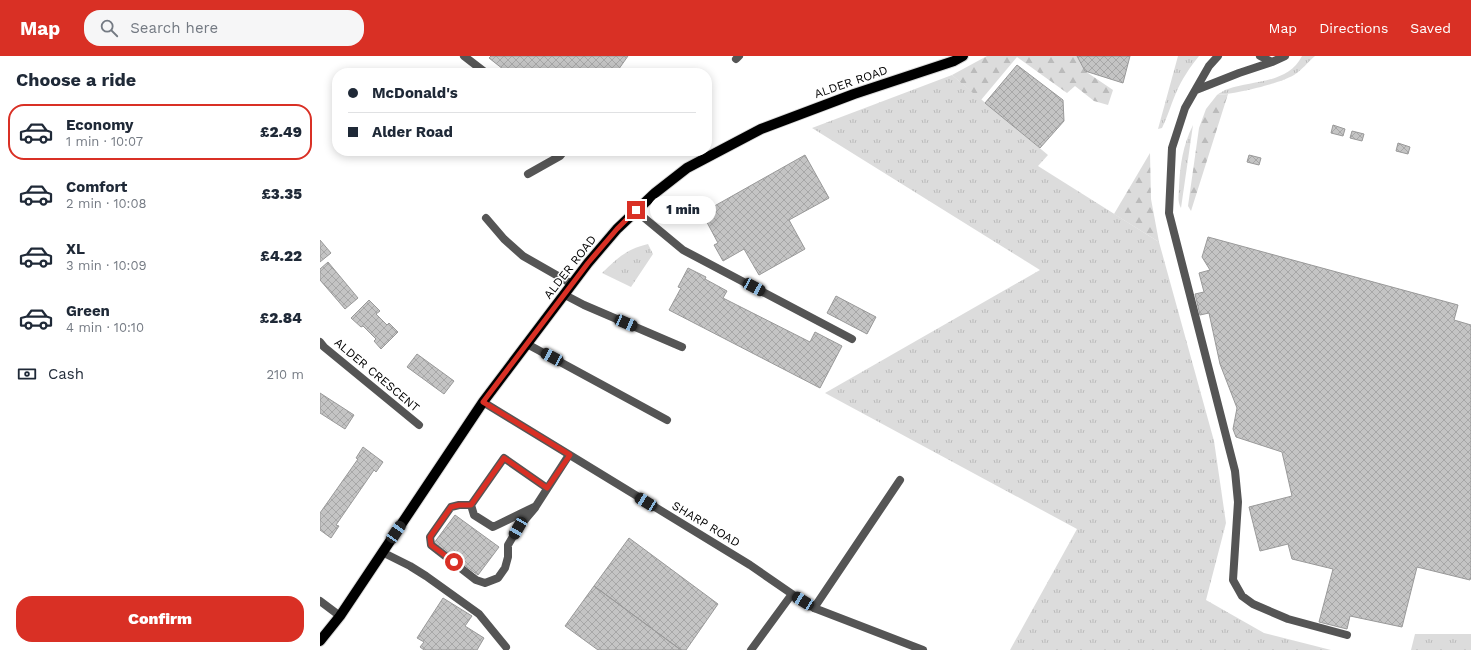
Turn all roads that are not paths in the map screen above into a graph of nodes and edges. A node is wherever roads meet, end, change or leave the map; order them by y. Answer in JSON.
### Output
{"nodes":[{"id":1,"x":464,"y":56,"type":"edge"},
{"id":2,"x":963,"y":56,"type":"edge"},
{"id":3,"x":1218,"y":56,"type":"edge"},
{"id":4,"x":1260,"y":56,"type":"edge"},
{"id":5,"x":1285,"y":56,"type":"edge"},
{"id":6,"x":1272,"y":62,"type":"junction"},
{"id":7,"x":480,"y":68,"type":"edge"},
{"id":8,"x":1196,"y":90,"type":"junction"},
{"id":9,"x":712,"y":155,"type":"edge"},
{"id":10,"x":560,"y":156,"type":"edge"},
{"id":11,"x":710,"y":156,"type":"edge"},
{"id":12,"x":528,"y":174,"type":"dead end"},
{"id":13,"x":636,"y":210,"type":"junction"},
{"id":14,"x":486,"y":218,"type":"dead end"},
{"id":15,"x":572,"y":284,"type":"junction"},
{"id":16,"x":565,"y":295,"type":"junction"},
{"id":17,"x":852,"y":339,"type":"dead end"},
{"id":18,"x":320,"y":342,"type":"edge"},
{"id":19,"x":528,"y":344,"type":"junction"},
{"id":20,"x":682,"y":348,"type":"dead end"},
{"id":21,"x":483,"y":402,"type":"junction"},
{"id":22,"x":667,"y":420,"type":"dead end"},
{"id":23,"x":419,"y":425,"type":"dead end"},
{"id":24,"x":570,"y":455,"type":"junction"},
{"id":25,"x":900,"y":480,"type":"dead end"},
{"id":26,"x":547,"y":488,"type":"junction"},
{"id":27,"x":471,"y":505,"type":"junction"},
{"id":28,"x":536,"y":506,"type":"junction"},
{"id":29,"x":382,"y":552,"type":"junction"},
{"id":30,"x":792,"y":594,"type":"junction"},
{"id":31,"x":320,"y":601,"type":"edge"},
{"id":32,"x":814,"y":608,"type":"junction"},
{"id":33,"x":340,"y":616,"type":"junction"},
{"id":34,"x":1347,"y":635,"type":"dead end"},
{"id":35,"x":320,"y":641,"type":"edge"},
{"id":36,"x":506,"y":647,"type":"dead end"},
{"id":37,"x":751,"y":650,"type":"edge"},
{"id":38,"x":923,"y":650,"type":"edge"}],
"edges":[{"from":1,"to":7,"type":"street"},
{"from":2,"to":9,"type":"main road","name":"ALDER ROAD"},
{"from":3,"to":8,"type":"street"},
{"from":4,"to":6,"type":"street"},
{"from":5,"to":6,"type":"street"},
{"from":6,"to":8,"type":"street"},
{"from":8,"to":34,"type":"street"},
{"from":10,"to":12,"type":"street"},
{"from":11,"to":13,"type":"main road","name":"ALDER ROAD"},
{"from":13,"to":15,"type":"main road","name":"ALDER ROAD"},
{"from":13,"to":17,"type":"street"},
{"from":14,"to":15,"type":"street"},
{"from":15,"to":16,"type":"main road","name":"ALDER ROAD"},
{"from":16,"to":19,"type":"main road","name":"ALDER ROAD"},
{"from":16,"to":20,"type":"street"},
{"from":18,"to":23,"type":"street","name":"ALDER CRESCENT"},
{"from":19,"to":21,"type":"main road","name":"ALDER ROAD"},
{"from":19,"to":22,"type":"street"},
{"from":21,"to":24,"type":"street","name":"SHARP ROAD"},
{"from":21,"to":29,"type":"main road","name":"ALDER ROAD"},
{"from":24,"to":26,"type":"street"},
{"from":24,"to":30,"type":"street","name":"SHARP ROAD"},
{"from":25,"to":32,"type":"street"},
{"from":26,"to":27,"type":"street"},
{"from":26,"to":28,"type":"street"},
{"from":27,"to":28,"type":"street"},
{"from":27,"to":28,"type":"street"},
{"from":29,"to":33,"type":"main road","name":"ALDER ROAD"},
{"from":29,"to":36,"type":"street"},
{"from":30,"to":32,"type":"street","name":"SHARP ROAD"},
{"from":30,"to":37,"type":"street"},
{"from":31,"to":33,"type":"street"},
{"from":32,"to":38,"type":"street","name":"SHARP ROAD"},
{"from":33,"to":35,"type":"main road","name":"ALDER ROAD"}]}
